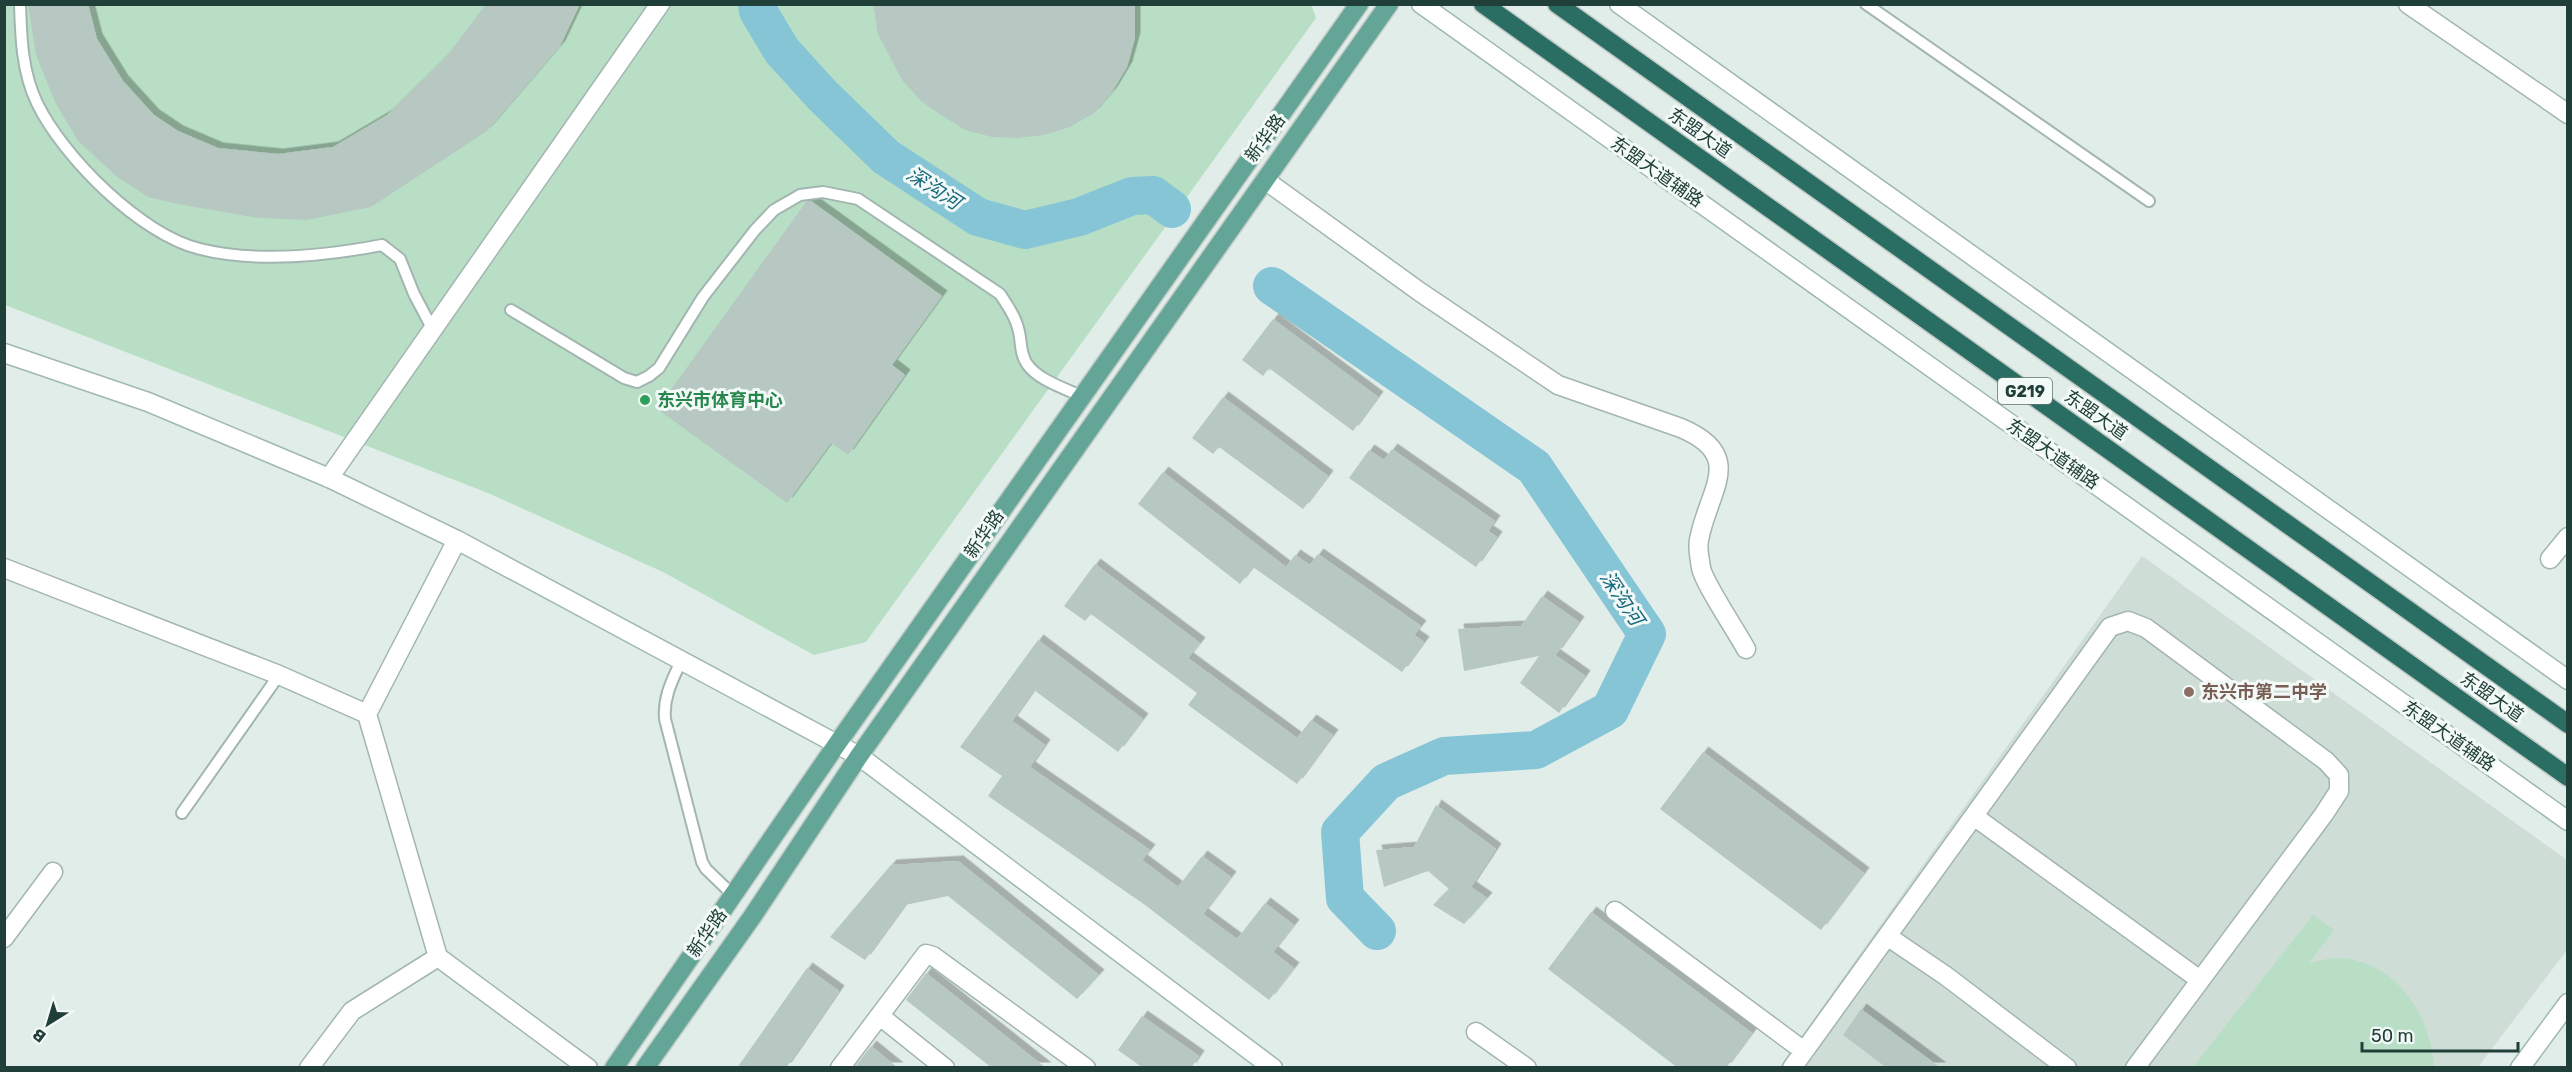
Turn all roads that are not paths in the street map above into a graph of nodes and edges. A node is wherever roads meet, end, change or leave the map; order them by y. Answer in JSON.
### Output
{"nodes":[{"id":1,"x":20,"y":4,"type":"edge"},
{"id":2,"x":651,"y":4,"type":"edge"},
{"id":3,"x":660,"y":4,"type":"edge"},
{"id":4,"x":1359,"y":4,"type":"edge"},
{"id":5,"x":1389,"y":4,"type":"edge"},
{"id":6,"x":1421,"y":4,"type":"edge"},
{"id":7,"x":1483,"y":4,"type":"edge"},
{"id":8,"x":1557,"y":4,"type":"edge"},
{"id":9,"x":1619,"y":4,"type":"edge"},
{"id":10,"x":1866,"y":4,"type":"edge"},
{"id":11,"x":2408,"y":4,"type":"edge"},
{"id":12,"x":639,"y":36,"type":"junction"},
{"id":13,"x":2568,"y":114,"type":"edge"},
{"id":14,"x":1265,"y":180,"type":"junction"},
{"id":15,"x":2149,"y":201,"type":"dead end"},
{"id":16,"x":511,"y":310,"type":"dead end"},
{"id":17,"x":433,"y":330,"type":"junction"},
{"id":18,"x":4,"y":353,"type":"edge"},
{"id":19,"x":1080,"y":396,"type":"junction"},
{"id":20,"x":329,"y":478,"type":"junction"},
{"id":21,"x":2568,"y":537,"type":"edge"},
{"id":22,"x":457,"y":540,"type":"junction"},
{"id":23,"x":2550,"y":559,"type":"dead end"},
{"id":24,"x":4,"y":568,"type":"edge"},
{"id":25,"x":1746,"y":649,"type":"dead end"},
{"id":26,"x":682,"y":659,"type":"junction"},
{"id":27,"x":279,"y":675,"type":"junction"},
{"id":28,"x":2568,"y":680,"type":"edge"},
{"id":29,"x":367,"y":714,"type":"junction"},
{"id":30,"x":2568,"y":724,"type":"edge"},
{"id":31,"x":837,"y":744,"type":"junction"},
{"id":32,"x":859,"y":756,"type":"junction"},
{"id":33,"x":2568,"y":777,"type":"edge"},
{"id":34,"x":183,"y":813,"type":"dead end"},
{"id":35,"x":1974,"y":817,"type":"junction"},
{"id":36,"x":2568,"y":820,"type":"edge"},
{"id":37,"x":53,"y":872,"type":"dead end"},
{"id":38,"x":734,"y":896,"type":"junction"},
{"id":39,"x":1615,"y":910,"type":"dead end"},
{"id":40,"x":1887,"y":936,"type":"junction"},
{"id":41,"x":4,"y":938,"type":"edge"},
{"id":42,"x":438,"y":957,"type":"junction"},
{"id":43,"x":2200,"y":980,"type":"junction"},
{"id":44,"x":2568,"y":1004,"type":"edge"},
{"id":45,"x":879,"y":1016,"type":"junction"},
{"id":46,"x":1476,"y":1032,"type":"dead end"},
{"id":47,"x":1804,"y":1051,"type":"junction"},
{"id":48,"x":1080,"y":1066,"type":"edge"},
{"id":49,"x":309,"y":1068,"type":"edge"},
{"id":50,"x":588,"y":1068,"type":"edge"},
{"id":51,"x":614,"y":1068,"type":"edge"},
{"id":52,"x":645,"y":1068,"type":"edge"},
{"id":53,"x":840,"y":1068,"type":"edge"},
{"id":54,"x":945,"y":1068,"type":"edge"},
{"id":55,"x":1273,"y":1068,"type":"edge"},
{"id":56,"x":1527,"y":1068,"type":"edge"},
{"id":57,"x":1792,"y":1068,"type":"edge"},
{"id":58,"x":2067,"y":1068,"type":"edge"},
{"id":59,"x":2135,"y":1068,"type":"edge"},
{"id":60,"x":2520,"y":1068,"type":"edge"}],
"edges":[{"from":1,"to":17,"type":"lane"},
{"from":2,"to":12,"type":"lane"},
{"from":3,"to":12,"type":"street"},
{"from":4,"to":19,"type":"main road","name":"新华路"},
{"from":5,"to":14,"type":"main road","name":"新华路"},
{"from":6,"to":36,"type":"street","name":"东盟大道辅路"},
{"from":7,"to":33,"type":"highway","name":"东盟大道","number":"G219"},
{"from":8,"to":30,"type":"highway","name":"东盟大道","number":"G219"},
{"from":9,"to":28,"type":"street"},
{"from":10,"to":15,"type":"lane"},
{"from":11,"to":13,"type":"street"},
{"from":12,"to":17,"type":"street"},
{"from":14,"to":25,"type":"street"},
{"from":14,"to":32,"type":"main road","name":"新华路"},
{"from":16,"to":19,"type":"lane"},
{"from":17,"to":20,"type":"street"},
{"from":18,"to":20,"type":"street"},
{"from":19,"to":31,"type":"main road","name":"新华路"},
{"from":20,"to":22,"type":"street"},
{"from":21,"to":23,"type":"street"},
{"from":22,"to":26,"type":"street"},
{"from":22,"to":29,"type":"street"},
{"from":24,"to":27,"type":"street"},
{"from":26,"to":31,"type":"street"},
{"from":26,"to":38,"type":"lane"},
{"from":27,"to":29,"type":"street"},
{"from":27,"to":34,"type":"lane"},
{"from":29,"to":42,"type":"street"},
{"from":31,"to":32,"type":"street"},
{"from":31,"to":38,"type":"main road","name":"新华路"},
{"from":32,"to":52,"type":"main road","name":"新华路"},
{"from":32,"to":55,"type":"street"},
{"from":35,"to":40,"type":"street"},
{"from":35,"to":43,"type":"street"},
{"from":35,"to":43,"type":"street"},
{"from":37,"to":41,"type":"street"},
{"from":38,"to":51,"type":"main road","name":"新华路"},
{"from":39,"to":47,"type":"street"},
{"from":40,"to":47,"type":"street"},
{"from":40,"to":58,"type":"street"},
{"from":42,"to":49,"type":"street"},
{"from":42,"to":50,"type":"street"},
{"from":43,"to":59,"type":"street"},
{"from":44,"to":60,"type":"street"},
{"from":45,"to":48,"type":"street"},
{"from":45,"to":53,"type":"street"},
{"from":45,"to":54,"type":"street"},
{"from":46,"to":56,"type":"street"},
{"from":47,"to":57,"type":"street"}]}
